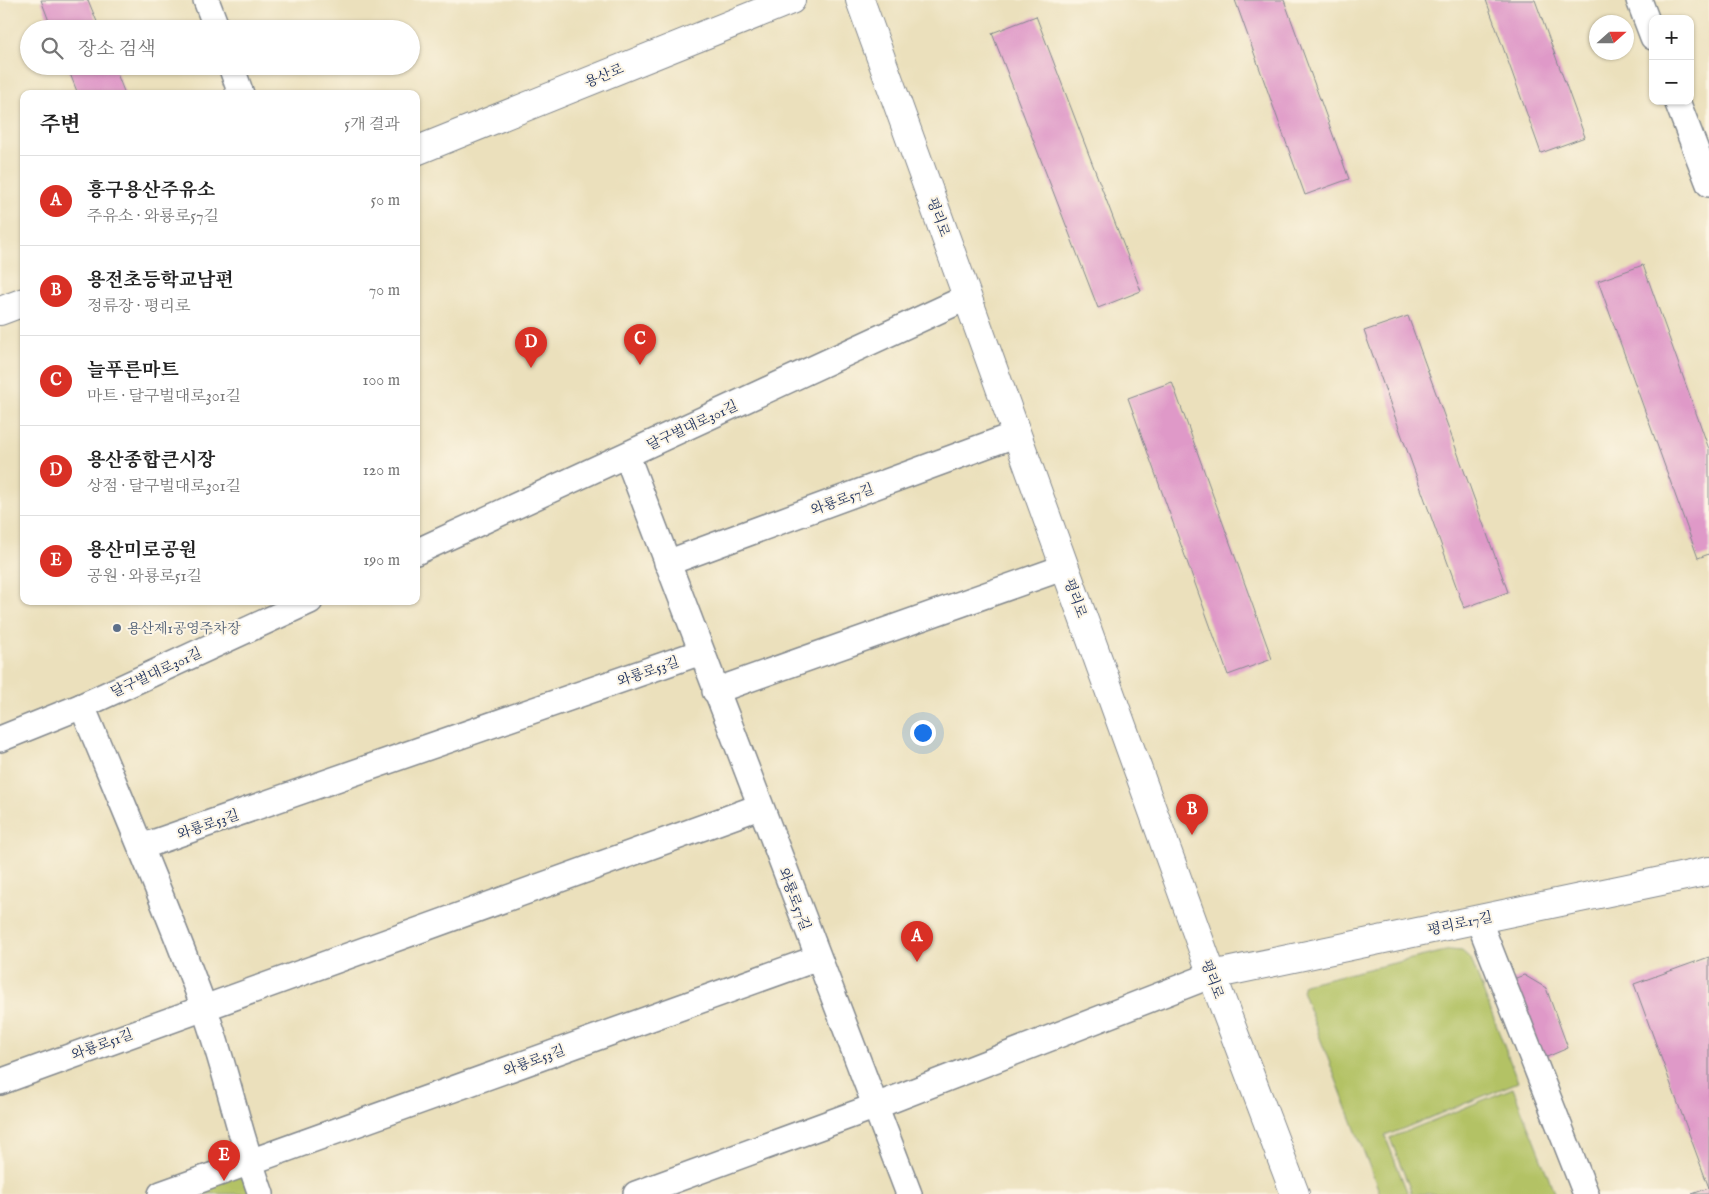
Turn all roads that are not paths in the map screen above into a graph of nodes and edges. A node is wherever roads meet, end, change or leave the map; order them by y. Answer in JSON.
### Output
{"nodes":[{"id":1,"x":206,"y":0,"type":"edge"},
{"id":2,"x":792,"y":0,"type":"edge"},
{"id":3,"x":860,"y":0,"type":"edge"},
{"id":4,"x":1639,"y":0,"type":"edge"},
{"id":5,"x":214,"y":20,"type":"edge"},
{"id":6,"x":1649,"y":26,"type":"edge"},
{"id":7,"x":234,"y":75,"type":"edge"},
{"id":8,"x":240,"y":90,"type":"edge"},
{"id":9,"x":1679,"y":105,"type":"edge"},
{"id":10,"x":420,"y":149,"type":"edge"},
{"id":11,"x":1709,"y":184,"type":"edge"},
{"id":12,"x":968,"y":297,"type":"junction"},
{"id":13,"x":20,"y":304,"type":"edge"},
{"id":14,"x":0,"y":311,"type":"edge"},
{"id":15,"x":1017,"y":434,"type":"junction"},
{"id":16,"x":626,"y":456,"type":"junction"},
{"id":17,"x":420,"y":550,"type":"edge"},
{"id":18,"x":667,"y":563,"type":"junction"},
{"id":19,"x":1065,"y":567,"type":"junction"},
{"id":20,"x":301,"y":605,"type":"edge"},
{"id":21,"x":701,"y":652,"type":"junction"},
{"id":22,"x":716,"y":691,"type":"junction"},
{"id":23,"x":82,"y":706,"type":"junction"},
{"id":24,"x":0,"y":739,"type":"edge"},
{"id":25,"x":760,"y":807,"type":"junction"},
{"id":26,"x":141,"y":847,"type":"junction"},
{"id":27,"x":1709,"y":871,"type":"edge"},
{"id":28,"x":1478,"y":919,"type":"junction"},
{"id":29,"x":818,"y":958,"type":"junction"},
{"id":30,"x":1212,"y":975,"type":"junction"},
{"id":31,"x":204,"y":1007,"type":"junction"},
{"id":32,"x":0,"y":1082,"type":"edge"},
{"id":33,"x":876,"y":1106,"type":"junction"},
{"id":34,"x":249,"y":1162,"type":"junction"},
{"id":35,"x":161,"y":1194,"type":"edge"},
{"id":36,"x":261,"y":1194,"type":"edge"},
{"id":37,"x":636,"y":1194,"type":"edge"},
{"id":38,"x":908,"y":1194,"type":"edge"},
{"id":39,"x":1295,"y":1194,"type":"edge"},
{"id":40,"x":1586,"y":1194,"type":"edge"}],
"edges":[{"from":1,"to":5,"type":"street"},
{"from":2,"to":10,"type":"main road","name":"용산로"},
{"from":3,"to":12,"type":"main road","name":"평리로"},
{"from":4,"to":6,"type":"street"},
{"from":7,"to":8,"type":"street"},
{"from":9,"to":11,"type":"street"},
{"from":12,"to":15,"type":"main road","name":"평리로"},
{"from":12,"to":16,"type":"street","name":"달구벌대로301길"},
{"from":13,"to":14,"type":"main road"},
{"from":15,"to":18,"type":"street","name":"와룡로57길"},
{"from":15,"to":19,"type":"main road","name":"평리로"},
{"from":16,"to":17,"type":"street","name":"달구벌대로301길"},
{"from":16,"to":18,"type":"street","name":"와룡로57길"},
{"from":18,"to":21,"type":"street","name":"와룡로57길"},
{"from":19,"to":22,"type":"street"},
{"from":19,"to":30,"type":"main road","name":"평리로"},
{"from":20,"to":23,"type":"street","name":"달구벌대로301길"},
{"from":21,"to":22,"type":"street","name":"와룡로57길"},
{"from":21,"to":26,"type":"street","name":"와룡로53길"},
{"from":22,"to":25,"type":"street","name":"와룡로57길"},
{"from":23,"to":24,"type":"street","name":"달구벌대로301길"},
{"from":23,"to":26,"type":"street"},
{"from":25,"to":29,"type":"street","name":"와룡로57길"},
{"from":25,"to":31,"type":"street"},
{"from":26,"to":31,"type":"street"},
{"from":27,"to":28,"type":"main road","name":"평리로17길"},
{"from":28,"to":30,"type":"main road","name":"평리로17길"},
{"from":28,"to":40,"type":"street"},
{"from":29,"to":33,"type":"street","name":"와룡로57길"},
{"from":29,"to":34,"type":"street","name":"와룡로53길"},
{"from":30,"to":33,"type":"street"},
{"from":30,"to":39,"type":"main road","name":"평리로"},
{"from":31,"to":32,"type":"street","name":"와룡로51길"},
{"from":31,"to":34,"type":"street"},
{"from":33,"to":37,"type":"street"},
{"from":33,"to":38,"type":"street","name":"와룡로57길"},
{"from":34,"to":35,"type":"street"},
{"from":34,"to":36,"type":"street"}]}
